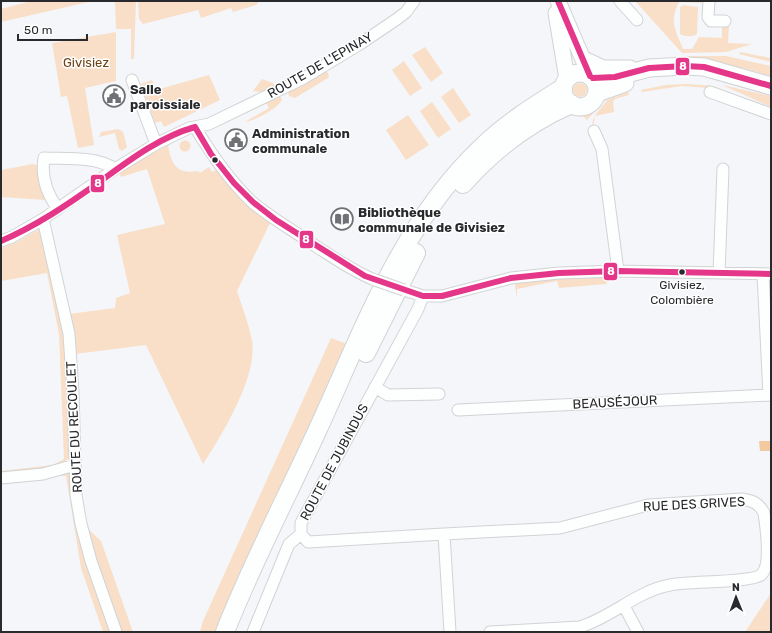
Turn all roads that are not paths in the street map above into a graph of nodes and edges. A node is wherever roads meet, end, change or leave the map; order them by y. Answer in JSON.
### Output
{"nodes":[{"id":1,"x":414,"y":1,"type":"edge"},
{"id":2,"x":557,"y":1,"type":"edge"},
{"id":3,"x":620,"y":1,"type":"edge"},
{"id":4,"x":709,"y":1,"type":"edge"},
{"id":5,"x":637,"y":20,"type":"dead end"},
{"id":6,"x":725,"y":21,"type":"dead end"},
{"id":7,"x":584,"y":59,"type":"junction"},
{"id":8,"x":649,"y":68,"type":"junction"},
{"id":9,"x":747,"y":79,"type":"junction"},
{"id":10,"x":132,"y":80,"type":"dead end"},
{"id":11,"x":593,"y":82,"type":"junction"},
{"id":12,"x":771,"y":86,"type":"edge"},
{"id":13,"x":567,"y":90,"type":"junction"},
{"id":14,"x":710,"y":92,"type":"dead end"},
{"id":15,"x":771,"y":114,"type":"edge"},
{"id":16,"x":195,"y":127,"type":"junction"},
{"id":17,"x":594,"y":131,"type":"dead end"},
{"id":18,"x":156,"y":144,"type":"junction"},
{"id":19,"x":115,"y":169,"type":"junction"},
{"id":20,"x":723,"y":169,"type":"dead end"},
{"id":21,"x":58,"y":209,"type":"junction"},
{"id":22,"x":43,"y":219,"type":"junction"},
{"id":23,"x":1,"y":241,"type":"edge"},
{"id":24,"x":618,"y":271,"type":"junction"},
{"id":25,"x":719,"y":273,"type":"junction"},
{"id":26,"x":767,"y":274,"type":"edge"},
{"id":27,"x":423,"y":296,"type":"junction"},
{"id":28,"x":375,"y":388,"type":"junction"},
{"id":29,"x":439,"y":394,"type":"dead end"},
{"id":30,"x":770,"y":395,"type":"edge"},
{"id":31,"x":458,"y":410,"type":"dead end"},
{"id":32,"x":75,"y":465,"type":"junction"},
{"id":33,"x":1,"y":478,"type":"edge"},
{"id":34,"x":301,"y":534,"type":"junction"},
{"id":35,"x":444,"y":534,"type":"junction"},
{"id":36,"x":624,"y":606,"type":"junction"},
{"id":37,"x":116,"y":632,"type":"edge"},
{"id":38,"x":225,"y":632,"type":"edge"},
{"id":39,"x":237,"y":632,"type":"edge"},
{"id":40,"x":253,"y":632,"type":"edge"},
{"id":41,"x":450,"y":632,"type":"edge"},
{"id":42,"x":490,"y":632,"type":"edge"},
{"id":43,"x":638,"y":632,"type":"edge"}],
"edges":[{"from":1,"to":16,"type":"street","name":"ROUTE DE L'EPINAY"},
{"from":2,"to":7,"type":"main road"},
{"from":2,"to":13,"type":"main road"},
{"from":3,"to":5,"type":"street"},
{"from":4,"to":6,"type":"street"},
{"from":7,"to":8,"type":"main road"},
{"from":7,"to":11,"type":"main road"},
{"from":8,"to":9,"type":"main road"},
{"from":8,"to":11,"type":"main road"},
{"from":9,"to":11,"type":"main road"},
{"from":9,"to":12,"type":"main road"},
{"from":10,"to":18,"type":"street"},
{"from":11,"to":13,"type":"main road"},
{"from":11,"to":13,"type":"main road"},
{"from":13,"to":38,"type":"highway"},
{"from":13,"to":39,"type":"highway"},
{"from":14,"to":15,"type":"street"},
{"from":16,"to":18,"type":"street","name":"ROUTE DE L'EPINAY"},
{"from":16,"to":27,"type":"street","bridge":true},
{"from":17,"to":24,"type":"street"},
{"from":18,"to":19,"type":"street","name":"ROUTE DE L'EPINAY"},
{"from":19,"to":21,"type":"street","name":"ROUTE DE L'EPINAY"},
{"from":19,"to":21,"type":"street"},
{"from":20,"to":25,"type":"street"},
{"from":21,"to":22,"type":"street","name":"ROUTE DE L'EPINAY"},
{"from":22,"to":23,"type":"street","name":"ROUTE DE L'EPINAY"},
{"from":22,"to":32,"type":"street","name":"ROUTE DU RECOULET"},
{"from":24,"to":25,"type":"street"},
{"from":24,"to":27,"type":"street"},
{"from":25,"to":26,"type":"street"},
{"from":26,"to":30,"type":"street"},
{"from":27,"to":28,"type":"street","name":"ROUTE DE JUBINDUS"},
{"from":28,"to":29,"type":"street"},
{"from":28,"to":34,"type":"street","name":"ROUTE DE JUBINDUS"},
{"from":30,"to":31,"type":"street","name":"BEAUSÉJOUR"},
{"from":32,"to":33,"type":"street"},
{"from":32,"to":37,"type":"street","name":"ROUTE DU RECOULET"},
{"from":34,"to":35,"type":"street","name":"ROUTE DE JUBINDUS"},
{"from":34,"to":40,"type":"street"},
{"from":35,"to":36,"type":"street","name":"RUE DES GRIVES"},
{"from":35,"to":41,"type":"street"},
{"from":36,"to":42,"type":"street","name":"RUE DES GRIVES"},
{"from":36,"to":43,"type":"street"}]}
